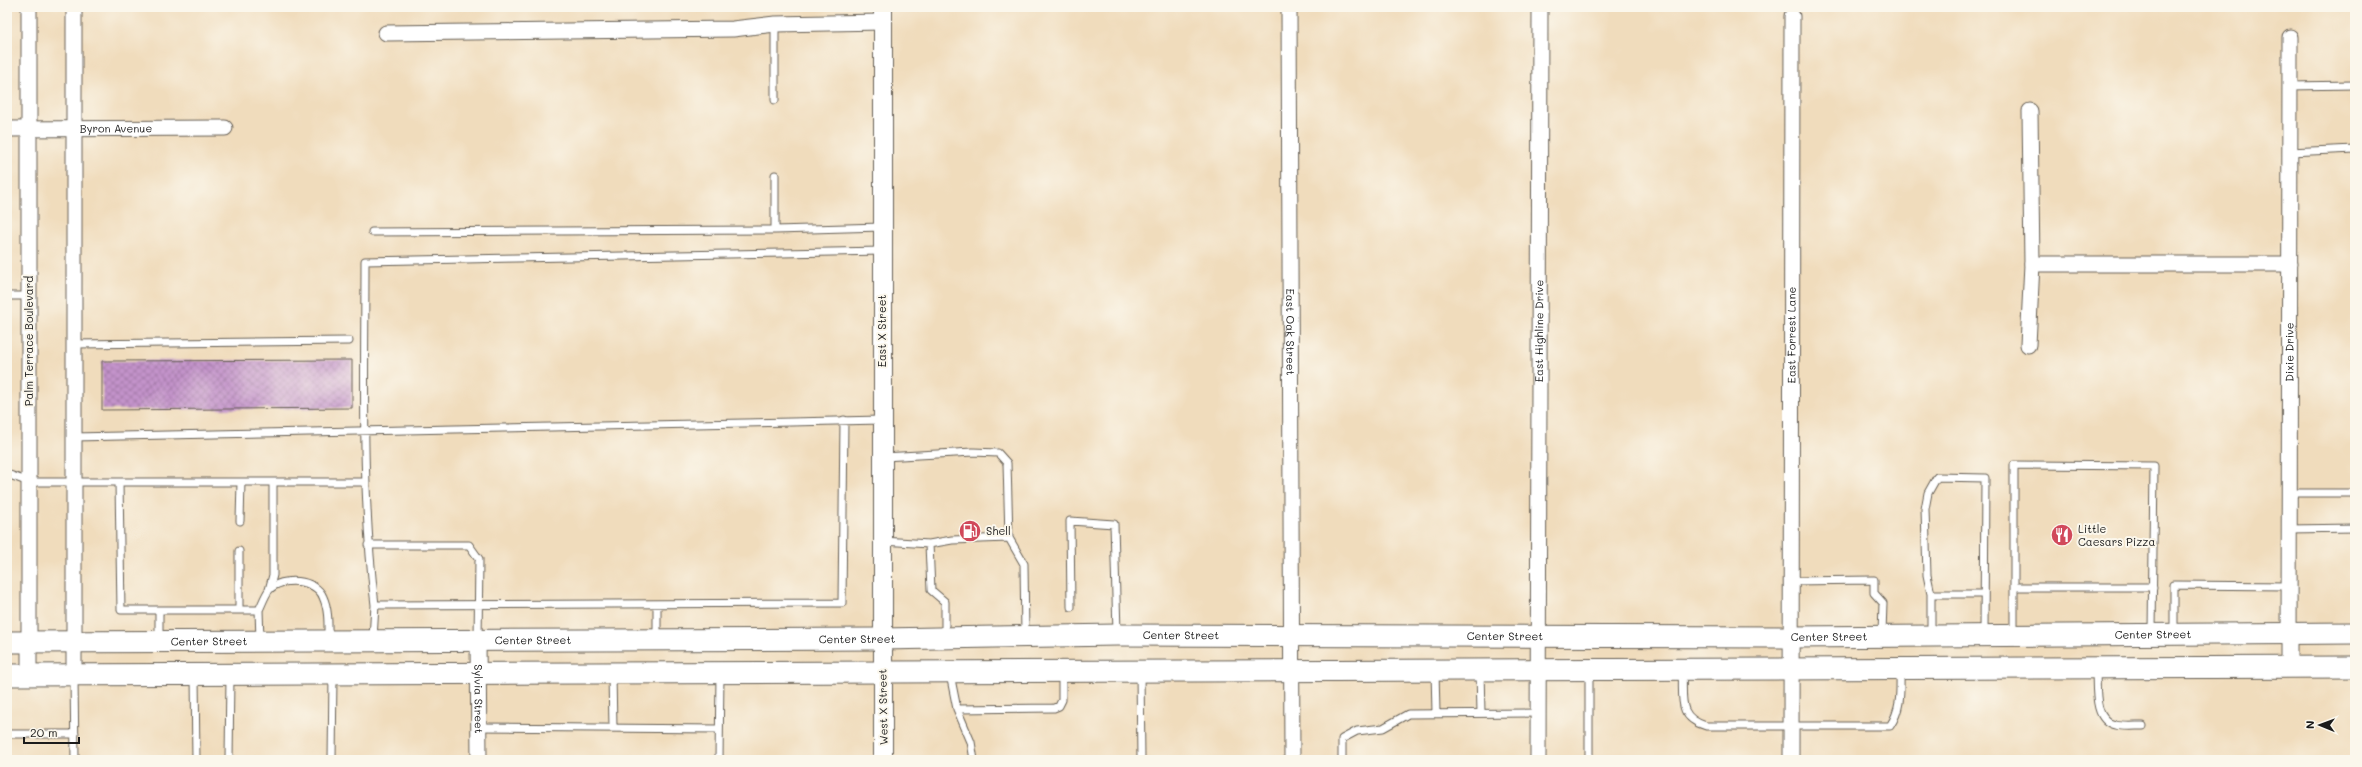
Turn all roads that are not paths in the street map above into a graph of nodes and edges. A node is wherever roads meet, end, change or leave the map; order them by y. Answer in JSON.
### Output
{"nodes":[{"id":1,"x":28,"y":7,"type":"edge"},
{"id":2,"x":74,"y":7,"type":"edge"},
{"id":3,"x":1289,"y":7,"type":"edge"},
{"id":4,"x":1540,"y":7,"type":"edge"},
{"id":5,"x":883,"y":14,"type":"edge"},
{"id":6,"x":1792,"y":16,"type":"dead end"},
{"id":7,"x":775,"y":24,"type":"junction"},
{"id":8,"x":386,"y":33,"type":"dead end"},
{"id":9,"x":2290,"y":37,"type":"dead end"},
{"id":10,"x":2355,"y":85,"type":"edge"},
{"id":11,"x":2289,"y":86,"type":"junction"},
{"id":12,"x":775,"y":100,"type":"dead end"},
{"id":13,"x":2030,"y":110,"type":"dead end"},
{"id":14,"x":30,"y":128,"type":"junction"},
{"id":15,"x":74,"y":128,"type":"junction"},
{"id":16,"x":225,"y":128,"type":"dead end"},
{"id":17,"x":7,"y":129,"type":"edge"},
{"id":18,"x":2355,"y":149,"type":"edge"},
{"id":19,"x":2289,"y":152,"type":"junction"},
{"id":20,"x":776,"y":175,"type":"dead end"},
{"id":21,"x":882,"y":227,"type":"junction"},
{"id":22,"x":775,"y":230,"type":"junction"},
{"id":23,"x":372,"y":232,"type":"dead end"},
{"id":24,"x":882,"y":251,"type":"junction"},
{"id":25,"x":2032,"y":264,"type":"junction"},
{"id":26,"x":2290,"y":264,"type":"junction"},
{"id":27,"x":7,"y":296,"type":"edge"},
{"id":28,"x":29,"y":296,"type":"junction"},
{"id":29,"x":349,"y":341,"type":"dead end"},
{"id":30,"x":73,"y":344,"type":"junction"},
{"id":31,"x":2028,"y":345,"type":"dead end"},
{"id":32,"x":844,"y":420,"type":"junction"},
{"id":33,"x":882,"y":420,"type":"junction"},
{"id":34,"x":365,"y":431,"type":"junction"},
{"id":35,"x":74,"y":437,"type":"junction"},
{"id":36,"x":882,"y":457,"type":"junction"},
{"id":37,"x":7,"y":474,"type":"edge"},
{"id":38,"x":29,"y":482,"type":"junction"},
{"id":39,"x":119,"y":482,"type":"junction"},
{"id":40,"x":241,"y":482,"type":"junction"},
{"id":41,"x":273,"y":482,"type":"junction"},
{"id":42,"x":366,"y":482,"type":"junction"},
{"id":43,"x":74,"y":483,"type":"junction"},
{"id":44,"x":2289,"y":493,"type":"junction"},
{"id":45,"x":2355,"y":493,"type":"edge"},
{"id":46,"x":240,"y":521,"type":"dead end"},
{"id":47,"x":2355,"y":528,"type":"edge"},
{"id":48,"x":2289,"y":529,"type":"junction"},
{"id":49,"x":1009,"y":538,"type":"junction"},
{"id":50,"x":882,"y":541,"type":"junction"},
{"id":51,"x":929,"y":544,"type":"junction"},
{"id":52,"x":368,"y":545,"type":"junction"},
{"id":53,"x":239,"y":551,"type":"dead end"},
{"id":54,"x":1791,"y":581,"type":"junction"},
{"id":55,"x":2290,"y":586,"type":"junction"},
{"id":56,"x":2014,"y":587,"type":"junction"},
{"id":57,"x":2153,"y":587,"type":"junction"},
{"id":58,"x":269,"y":590,"type":"junction"},
{"id":59,"x":1931,"y":594,"type":"junction"},
{"id":60,"x":1984,"y":594,"type":"junction"},
{"id":61,"x":657,"y":604,"type":"junction"},
{"id":62,"x":375,"y":605,"type":"junction"},
{"id":63,"x":480,"y":605,"type":"junction"},
{"id":64,"x":1071,"y":607,"type":"dead end"},
{"id":65,"x":159,"y":610,"type":"junction"},
{"id":66,"x":239,"y":610,"type":"junction"},
{"id":67,"x":259,"y":610,"type":"junction"},
{"id":68,"x":2355,"y":633,"type":"edge"},
{"id":69,"x":2152,"y":634,"type":"junction"},
{"id":70,"x":2174,"y":634,"type":"junction"},
{"id":71,"x":2289,"y":634,"type":"junction"},
{"id":72,"x":1117,"y":635,"type":"junction"},
{"id":73,"x":2014,"y":635,"type":"junction"},
{"id":74,"x":2096,"y":635,"type":"junction"},
{"id":75,"x":1882,"y":636,"type":"junction"},
{"id":76,"x":1931,"y":636,"type":"junction"},
{"id":77,"x":1984,"y":636,"type":"junction"},
{"id":78,"x":1025,"y":637,"type":"junction"},
{"id":79,"x":1292,"y":637,"type":"junction"},
{"id":80,"x":945,"y":638,"type":"junction"},
{"id":81,"x":373,"y":639,"type":"junction"},
{"id":82,"x":478,"y":639,"type":"junction"},
{"id":83,"x":657,"y":639,"type":"junction"},
{"id":84,"x":197,"y":640,"type":"junction"},
{"id":85,"x":260,"y":640,"type":"junction"},
{"id":86,"x":328,"y":640,"type":"junction"},
{"id":87,"x":29,"y":641,"type":"junction"},
{"id":88,"x":74,"y":641,"type":"junction"},
{"id":89,"x":159,"y":641,"type":"junction"},
{"id":90,"x":7,"y":642,"type":"edge"},
{"id":91,"x":1538,"y":654,"type":"junction"},
{"id":92,"x":1791,"y":654,"type":"junction"},
{"id":93,"x":882,"y":655,"type":"junction"},
{"id":94,"x":1292,"y":664,"type":"junction"},
{"id":95,"x":2289,"y":667,"type":"junction"},
{"id":96,"x":2355,"y":667,"type":"edge"},
{"id":97,"x":2096,"y":668,"type":"junction"},
{"id":98,"x":1900,"y":670,"type":"junction"},
{"id":99,"x":1435,"y":671,"type":"junction"},
{"id":100,"x":1480,"y":671,"type":"junction"},
{"id":101,"x":1589,"y":671,"type":"junction"},
{"id":102,"x":1682,"y":671,"type":"junction"},
{"id":103,"x":612,"y":672,"type":"junction"},
{"id":104,"x":720,"y":672,"type":"junction"},
{"id":105,"x":950,"y":672,"type":"junction"},
{"id":106,"x":1062,"y":672,"type":"junction"},
{"id":107,"x":1140,"y":672,"type":"junction"},
{"id":108,"x":478,"y":673,"type":"junction"},
{"id":109,"x":195,"y":674,"type":"junction"},
{"id":110,"x":230,"y":674,"type":"junction"},
{"id":111,"x":333,"y":674,"type":"junction"},
{"id":112,"x":7,"y":675,"type":"edge"},
{"id":113,"x":29,"y":675,"type":"junction"},
{"id":114,"x":74,"y":675,"type":"junction"},
{"id":115,"x":957,"y":709,"type":"junction"},
{"id":116,"x":1436,"y":713,"type":"junction"},
{"id":117,"x":1481,"y":713,"type":"junction"},
{"id":118,"x":1538,"y":713,"type":"junction"},
{"id":119,"x":1791,"y":726,"type":"junction"},
{"id":120,"x":2143,"y":726,"type":"dead end"},
{"id":121,"x":479,"y":728,"type":"junction"},
{"id":122,"x":612,"y":728,"type":"junction"},
{"id":123,"x":719,"y":729,"type":"junction"},
{"id":124,"x":7,"y":734,"type":"edge"},
{"id":125,"x":75,"y":734,"type":"junction"},
{"id":126,"x":75,"y":760,"type":"edge"},
{"id":127,"x":196,"y":760,"type":"edge"},
{"id":128,"x":229,"y":760,"type":"edge"},
{"id":129,"x":332,"y":760,"type":"edge"},
{"id":130,"x":479,"y":760,"type":"edge"},
{"id":131,"x":719,"y":760,"type":"edge"},
{"id":132,"x":883,"y":760,"type":"edge"},
{"id":133,"x":974,"y":760,"type":"edge"},
{"id":134,"x":1141,"y":760,"type":"edge"},
{"id":135,"x":1292,"y":760,"type":"edge"},
{"id":136,"x":1342,"y":760,"type":"edge"},
{"id":137,"x":1538,"y":760,"type":"edge"},
{"id":138,"x":1589,"y":760,"type":"edge"},
{"id":139,"x":1791,"y":760,"type":"edge"}],
"edges":[{"from":1,"to":14,"type":"street","name":"Palm Terrace Boulevard"},
{"from":2,"to":15,"type":"street"},
{"from":3,"to":79,"type":"street","name":"East Oak Street"},
{"from":4,"to":91,"type":"street","name":"East Highline Drive"},
{"from":5,"to":7,"type":"street"},
{"from":5,"to":21,"type":"street","name":"East X Street"},
{"from":6,"to":54,"type":"street","name":"East Forrest Lane"},
{"from":7,"to":8,"type":"street"},
{"from":7,"to":12,"type":"lane"},
{"from":9,"to":11,"type":"street","name":"Dixie Drive"},
{"from":10,"to":11,"type":"lane"},
{"from":11,"to":19,"type":"street","name":"Dixie Drive"},
{"from":13,"to":25,"type":"street"},
{"from":14,"to":15,"type":"street","name":"Byron Avenue"},
{"from":14,"to":17,"type":"street","name":"Byron Avenue"},
{"from":14,"to":28,"type":"street","name":"Palm Terrace Boulevard"},
{"from":15,"to":16,"type":"street","name":"Byron Avenue"},
{"from":15,"to":30,"type":"street"},
{"from":18,"to":19,"type":"lane"},
{"from":19,"to":26,"type":"street","name":"Dixie Drive"},
{"from":20,"to":22,"type":"lane"},
{"from":21,"to":22,"type":"lane"},
{"from":21,"to":24,"type":"street","name":"East X Street"},
{"from":22,"to":23,"type":"lane"},
{"from":24,"to":33,"type":"street","name":"East X Street"},
{"from":24,"to":34,"type":"lane"},
{"from":25,"to":26,"type":"street"},
{"from":25,"to":31,"type":"street"},
{"from":26,"to":44,"type":"street","name":"Dixie Drive"},
{"from":27,"to":28,"type":"lane"},
{"from":28,"to":38,"type":"street","name":"Palm Terrace Boulevard"},
{"from":29,"to":30,"type":"lane"},
{"from":30,"to":35,"type":"street"},
{"from":32,"to":33,"type":"lane"},
{"from":32,"to":34,"type":"lane"},
{"from":32,"to":61,"type":"lane"},
{"from":33,"to":36,"type":"street","name":"East X Street"},
{"from":34,"to":35,"type":"lane"},
{"from":34,"to":42,"type":"lane"},
{"from":35,"to":43,"type":"street"},
{"from":36,"to":49,"type":"lane"},
{"from":36,"to":50,"type":"street","name":"East X Street"},
{"from":37,"to":38,"type":"lane"},
{"from":38,"to":43,"type":"lane"},
{"from":38,"to":87,"type":"street","name":"Palm Terrace Boulevard"},
{"from":39,"to":40,"type":"lane"},
{"from":39,"to":43,"type":"lane"},
{"from":39,"to":65,"type":"lane"},
{"from":40,"to":41,"type":"lane"},
{"from":40,"to":46,"type":"lane"},
{"from":41,"to":42,"type":"lane"},
{"from":41,"to":58,"type":"lane"},
{"from":42,"to":52,"type":"lane"},
{"from":43,"to":88,"type":"street"},
{"from":44,"to":45,"type":"lane"},
{"from":44,"to":48,"type":"street","name":"Dixie Drive"},
{"from":47,"to":48,"type":"lane"},
{"from":48,"to":55,"type":"street","name":"Dixie Drive"},
{"from":49,"to":51,"type":"lane"},
{"from":49,"to":78,"type":"lane"},
{"from":50,"to":51,"type":"lane"},
{"from":50,"to":93,"type":"street","name":"East X Street"},
{"from":51,"to":80,"type":"lane"},
{"from":52,"to":62,"type":"lane"},
{"from":52,"to":63,"type":"lane"},
{"from":53,"to":66,"type":"lane"},
{"from":54,"to":75,"type":"lane"},
{"from":54,"to":92,"type":"street","name":"East Forrest Lane"},
{"from":55,"to":70,"type":"lane"},
{"from":55,"to":71,"type":"street","name":"Dixie Drive"},
{"from":56,"to":57,"type":"lane"},
{"from":56,"to":57,"type":"lane"},
{"from":56,"to":73,"type":"lane"},
{"from":57,"to":69,"type":"lane"},
{"from":58,"to":67,"type":"lane"},
{"from":58,"to":86,"type":"lane"},
{"from":59,"to":60,"type":"lane"},
{"from":59,"to":60,"type":"lane"},
{"from":59,"to":76,"type":"lane"},
{"from":60,"to":77,"type":"lane"},
{"from":61,"to":63,"type":"lane"},
{"from":61,"to":83,"type":"lane"},
{"from":62,"to":63,"type":"lane"},
{"from":62,"to":81,"type":"lane"},
{"from":63,"to":82,"type":"lane"},
{"from":64,"to":72,"type":"lane"},
{"from":65,"to":66,"type":"lane"},
{"from":65,"to":89,"type":"lane"},
{"from":66,"to":67,"type":"lane"},
{"from":67,"to":85,"type":"lane"},
{"from":68,"to":71,"type":"main road","name":"Center Street"},
{"from":69,"to":70,"type":"main road","name":"Center Street"},
{"from":69,"to":74,"type":"main road","name":"Center Street"},
{"from":70,"to":71,"type":"main road","name":"Center Street"},
{"from":71,"to":95,"type":"street","name":"Dixie Drive"},
{"from":72,"to":78,"type":"main road","name":"Center Street"},
{"from":72,"to":79,"type":"main road","name":"Center Street"},
{"from":73,"to":74,"type":"main road","name":"Center Street"},
{"from":73,"to":77,"type":"main road","name":"Center Street"},
{"from":74,"to":97,"type":"main road"},
{"from":75,"to":76,"type":"main road","name":"Center Street"},
{"from":75,"to":92,"type":"main road","name":"Center Street"},
{"from":76,"to":77,"type":"main road","name":"Center Street"},
{"from":78,"to":80,"type":"main road","name":"Center Street"},
{"from":79,"to":91,"type":"main road","name":"Center Street"},
{"from":79,"to":94,"type":"street","name":"East Oak Street"},
{"from":80,"to":93,"type":"main road","name":"Center Street"},
{"from":81,"to":82,"type":"main road","name":"Center Street"},
{"from":81,"to":86,"type":"main road","name":"Center Street"},
{"from":82,"to":83,"type":"main road","name":"Center Street"},
{"from":82,"to":108,"type":"street","name":"Sylvia Street"},
{"from":83,"to":93,"type":"main road","name":"Center Street"},
{"from":84,"to":85,"type":"main road","name":"Center Street"},
{"from":84,"to":89,"type":"main road","name":"Center Street"},
{"from":84,"to":109,"type":"main road"},
{"from":85,"to":86,"type":"main road","name":"Center Street"},
{"from":87,"to":88,"type":"main road","name":"Center Street"},
{"from":87,"to":90,"type":"main road","name":"Center Street"},
{"from":87,"to":113,"type":"street","name":"Palm Terrace Boulevard"},
{"from":88,"to":89,"type":"main road","name":"Center Street"},
{"from":88,"to":114,"type":"street"},
{"from":91,"to":92,"type":"main road","name":"Center Street"},
{"from":91,"to":100,"type":"main road","name":"Center Street"},
{"from":91,"to":101,"type":"main road","name":"Center Street"},
{"from":91,"to":118,"type":"street","name":"East Highline Drive"},
{"from":92,"to":98,"type":"main road","name":"Center Street"},
{"from":92,"to":102,"type":"main road","name":"Center Street"},
{"from":92,"to":119,"type":"street","name":"East Forrest Lane"},
{"from":93,"to":104,"type":"main road","name":"Center Street"},
{"from":93,"to":105,"type":"main road","name":"Center Street"},
{"from":93,"to":132,"type":"street","name":"West X Street"},
{"from":94,"to":99,"type":"main road","name":"Center Street"},
{"from":94,"to":107,"type":"main road","name":"Center Street"},
{"from":94,"to":135,"type":"street","name":"East Oak Street"},
{"from":95,"to":96,"type":"main road","name":"Center Street"},
{"from":95,"to":97,"type":"main road","name":"Center Street"},
{"from":97,"to":98,"type":"main road","name":"Center Street"},
{"from":97,"to":120,"type":"lane"},
{"from":98,"to":119,"type":"lane"},
{"from":99,"to":100,"type":"main road","name":"Center Street"},
{"from":99,"to":116,"type":"lane"},
{"from":100,"to":117,"type":"lane"},
{"from":101,"to":102,"type":"main road","name":"Center Street"},
{"from":101,"to":138,"type":"lane"},
{"from":102,"to":119,"type":"lane"},
{"from":103,"to":104,"type":"main road","name":"Center Street"},
{"from":103,"to":108,"type":"main road","name":"Center Street"},
{"from":103,"to":122,"type":"lane"},
{"from":104,"to":123,"type":"lane"},
{"from":105,"to":106,"type":"main road","name":"Center Street"},
{"from":105,"to":115,"type":"lane"},
{"from":106,"to":107,"type":"main road","name":"Center Street"},
{"from":106,"to":115,"type":"lane"},
{"from":107,"to":134,"type":"lane"},
{"from":108,"to":111,"type":"main road","name":"Center Street"},
{"from":108,"to":121,"type":"street","name":"Sylvia Street"},
{"from":109,"to":110,"type":"main road","name":"Center Street"},
{"from":109,"to":114,"type":"main road","name":"Center Street"},
{"from":109,"to":127,"type":"lane"},
{"from":110,"to":111,"type":"main road","name":"Center Street"},
{"from":110,"to":128,"type":"lane"},
{"from":111,"to":129,"type":"lane"},
{"from":112,"to":113,"type":"main road","name":"Center Street"},
{"from":113,"to":114,"type":"main road","name":"Center Street"},
{"from":114,"to":125,"type":"lane"},
{"from":115,"to":133,"type":"lane"},
{"from":116,"to":117,"type":"lane"},
{"from":116,"to":136,"type":"lane"},
{"from":117,"to":118,"type":"lane"},
{"from":118,"to":137,"type":"street","name":"East Highline Drive"},
{"from":119,"to":139,"type":"street","name":"East Forrest Lane"},
{"from":121,"to":122,"type":"lane"},
{"from":121,"to":130,"type":"street","name":"Sylvia Street"},
{"from":122,"to":123,"type":"lane"},
{"from":123,"to":131,"type":"lane"},
{"from":124,"to":125,"type":"lane"},
{"from":125,"to":126,"type":"lane"}]}
